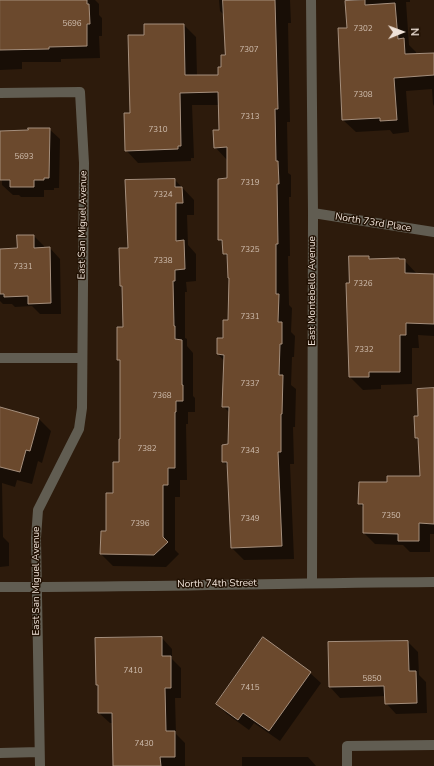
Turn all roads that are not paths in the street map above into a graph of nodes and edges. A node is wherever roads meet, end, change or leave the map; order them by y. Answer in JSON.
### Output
{"nodes":[{"id":1,"x":311,"y":0,"type":"edge"},
{"id":2,"x":0,"y":93,"type":"edge"},
{"id":3,"x":313,"y":213,"type":"junction"},
{"id":4,"x":434,"y":232,"type":"edge"},
{"id":5,"x":0,"y":358,"type":"edge"},
{"id":6,"x":82,"y":358,"type":"junction"},
{"id":7,"x":434,"y":582,"type":"edge"},
{"id":8,"x":312,"y":583,"type":"junction"},
{"id":9,"x":0,"y":587,"type":"edge"},
{"id":10,"x":36,"y":587,"type":"junction"},
{"id":11,"x":434,"y":745,"type":"edge"},
{"id":12,"x":39,"y":752,"type":"junction"},
{"id":13,"x":0,"y":753,"type":"edge"},
{"id":14,"x":40,"y":766,"type":"edge"},
{"id":15,"x":347,"y":766,"type":"edge"}],
"edges":[{"from":1,"to":3,"type":"street","name":"East Montebello Avenue"},
{"from":2,"to":6,"type":"street","name":"East San Miguel Avenue"},
{"from":3,"to":4,"type":"street","name":"North 73rd Place"},
{"from":3,"to":8,"type":"street","name":"East Montebello Avenue"},
{"from":5,"to":6,"type":"street"},
{"from":6,"to":10,"type":"street","name":"East San Miguel Avenue"},
{"from":7,"to":8,"type":"street","name":"North 74th Street"},
{"from":8,"to":10,"type":"street","name":"North 74th Street"},
{"from":9,"to":10,"type":"street","name":"North 74th Street"},
{"from":10,"to":12,"type":"street","name":"East San Miguel Avenue"},
{"from":11,"to":15,"type":"street"},
{"from":12,"to":13,"type":"street"},
{"from":12,"to":14,"type":"street","name":"East San Miguel Avenue"}]}
